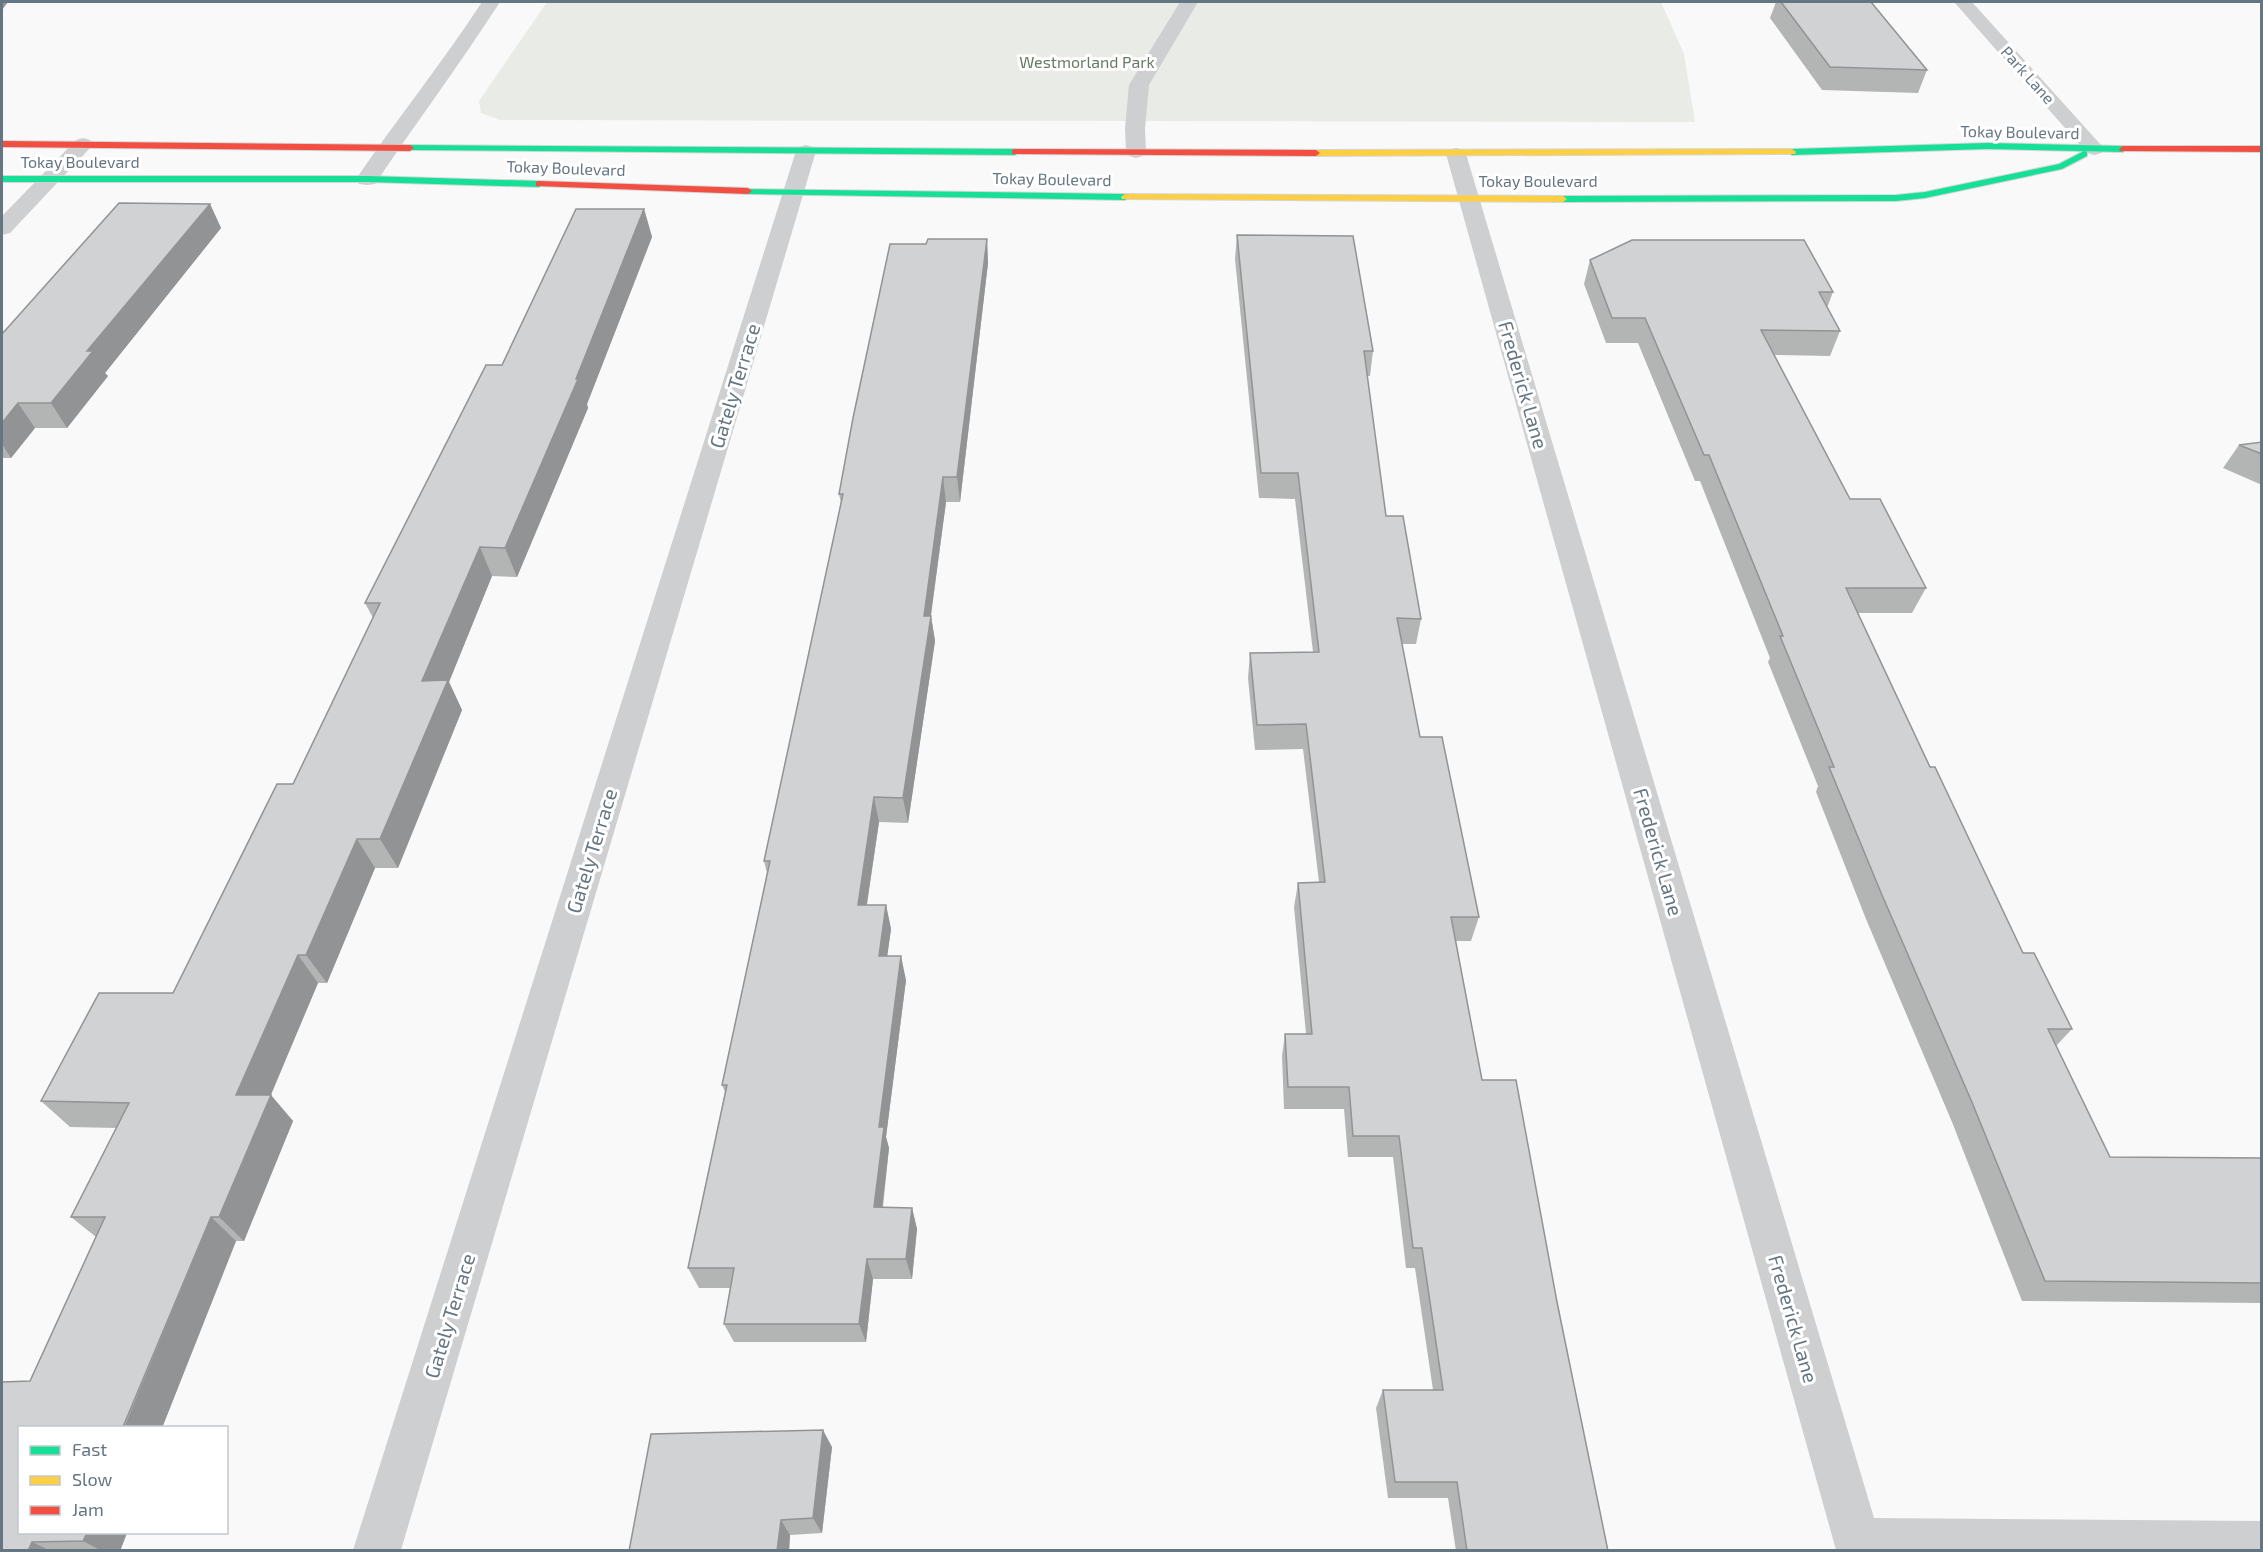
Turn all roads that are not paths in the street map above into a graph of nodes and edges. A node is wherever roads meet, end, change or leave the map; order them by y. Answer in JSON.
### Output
{"nodes":[{"id":1,"x":491,"y":2,"type":"edge"},
{"id":2,"x":1189,"y":2,"type":"edge"},
{"id":3,"x":1963,"y":2,"type":"edge"},
{"id":4,"x":2,"y":144,"type":"edge"},
{"id":5,"x":83,"y":144,"type":"junction"},
{"id":6,"x":390,"y":148,"type":"junction"},
{"id":7,"x":2094,"y":149,"type":"junction"},
{"id":8,"x":2262,"y":149,"type":"edge"},
{"id":9,"x":806,"y":151,"type":"junction"},
{"id":10,"x":1136,"y":152,"type":"junction"},
{"id":11,"x":1456,"y":154,"type":"junction"},
{"id":12,"x":2,"y":179,"type":"edge"},
{"id":13,"x":49,"y":179,"type":"junction"},
{"id":14,"x":367,"y":179,"type":"junction"},
{"id":15,"x":794,"y":192,"type":"junction"},
{"id":16,"x":1468,"y":197,"type":"junction"},
{"id":17,"x":2,"y":228,"type":"edge"},
{"id":18,"x":2262,"y":1545,"type":"edge"},
{"id":19,"x":1859,"y":1546,"type":"edge"},
{"id":20,"x":377,"y":1551,"type":"edge"}],
"edges":[{"from":1,"to":6,"type":"street"},
{"from":2,"to":10,"type":"street"},
{"from":3,"to":7,"type":"street","name":"Park Lane"},
{"from":4,"to":5,"type":"street","name":"Tokay Boulevard"},
{"from":5,"to":6,"type":"street","name":"Tokay Boulevard"},
{"from":5,"to":13,"type":"street"},
{"from":6,"to":9,"type":"street","name":"Tokay Boulevard"},
{"from":6,"to":14,"type":"street"},
{"from":7,"to":8,"type":"street","name":"Tokay Boulevard"},
{"from":7,"to":11,"type":"street","name":"Tokay Boulevard"},
{"from":7,"to":16,"type":"street","name":"Tokay Boulevard"},
{"from":9,"to":10,"type":"street","name":"Tokay Boulevard"},
{"from":9,"to":15,"type":"street","name":"Gately Terrace"},
{"from":10,"to":11,"type":"street","name":"Tokay Boulevard"},
{"from":11,"to":16,"type":"street","name":"Frederick Lane"},
{"from":12,"to":13,"type":"street","name":"Tokay Boulevard"},
{"from":13,"to":14,"type":"street","name":"Tokay Boulevard"},
{"from":13,"to":17,"type":"street"},
{"from":14,"to":15,"type":"street","name":"Tokay Boulevard"},
{"from":15,"to":16,"type":"street","name":"Tokay Boulevard"},
{"from":15,"to":20,"type":"street","name":"Gately Terrace"},
{"from":16,"to":19,"type":"street","name":"Frederick Lane"},
{"from":18,"to":19,"type":"street"}]}
